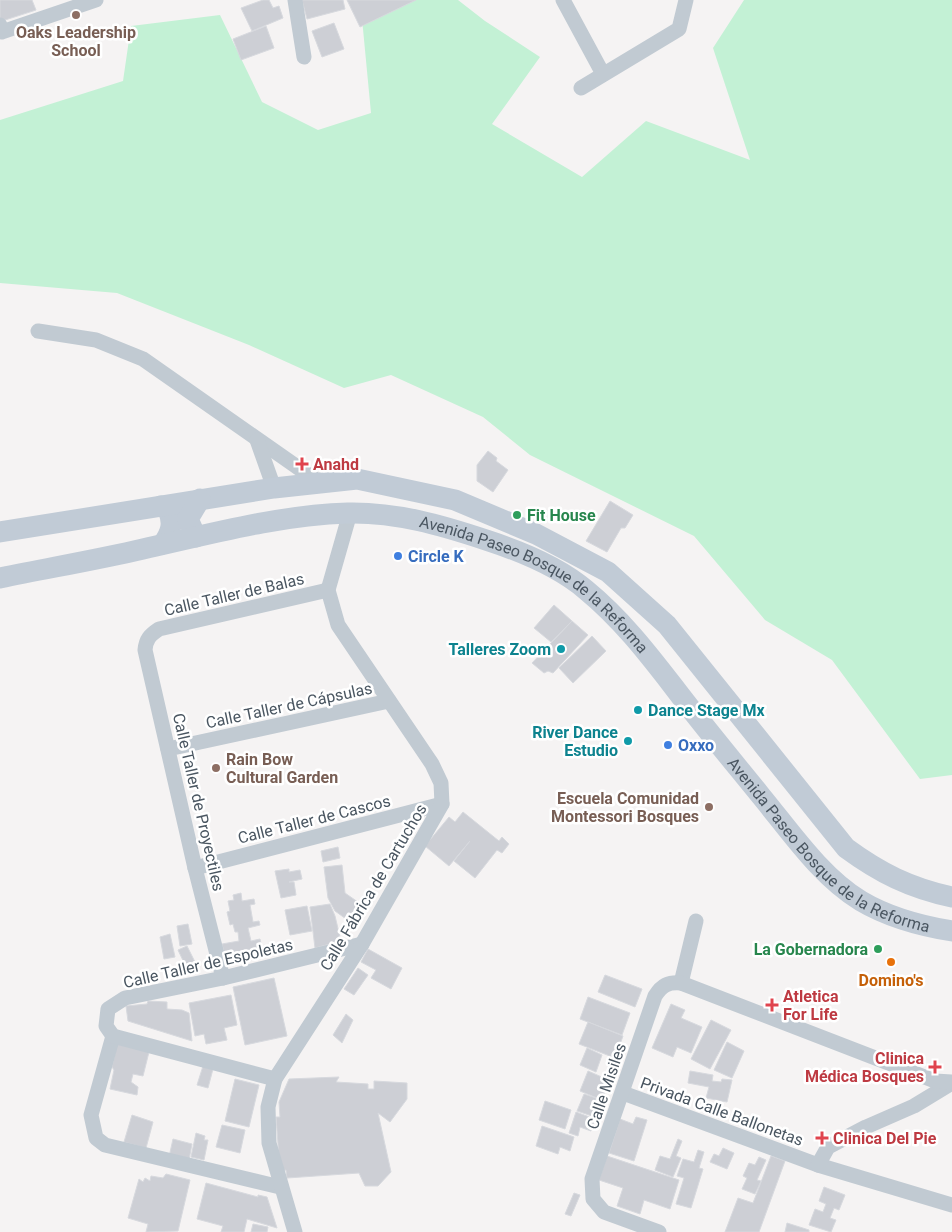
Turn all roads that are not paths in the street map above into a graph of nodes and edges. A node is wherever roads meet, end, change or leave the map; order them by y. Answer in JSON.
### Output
{"nodes":[{"id":1,"x":96,"y":0,"type":"edge"},
{"id":2,"x":295,"y":0,"type":"edge"},
{"id":3,"x":563,"y":0,"type":"edge"},
{"id":4,"x":686,"y":0,"type":"edge"},
{"id":5,"x":0,"y":25,"type":"edge"},
{"id":6,"x":304,"y":57,"type":"dead end"},
{"id":7,"x":603,"y":74,"type":"junction"},
{"id":8,"x":581,"y":88,"type":"dead end"},
{"id":9,"x":38,"y":331,"type":"dead end"},
{"id":10,"x":257,"y":440,"type":"junction"},
{"id":11,"x":320,"y":483,"type":"junction"},
{"id":12,"x":274,"y":488,"type":"junction"},
{"id":13,"x":200,"y":499,"type":"junction"},
{"id":14,"x":161,"y":506,"type":"junction"},
{"id":15,"x":350,"y":513,"type":"junction"},
{"id":16,"x":0,"y":532,"type":"edge"},
{"id":17,"x":196,"y":537,"type":"junction"},
{"id":18,"x":163,"y":544,"type":"junction"},
{"id":19,"x":0,"y":578,"type":"edge"},
{"id":20,"x":328,"y":590,"type":"junction"},
{"id":21,"x":675,"y":634,"type":"junction"},
{"id":22,"x":151,"y":635,"type":"joint"},
{"id":23,"x":651,"y":656,"type":"junction"},
{"id":24,"x":701,"y":668,"type":"junction"},
{"id":25,"x":672,"y":685,"type":"junction"},
{"id":26,"x":389,"y":701,"type":"junction"},
{"id":27,"x":168,"y":749,"type":"junction"},
{"id":28,"x":442,"y":804,"type":"junction"},
{"id":29,"x":195,"y":868,"type":"junction"},
{"id":30,"x":952,"y":897,"type":"edge"},
{"id":31,"x":696,"y":921,"type":"dead end"},
{"id":32,"x":952,"y":931,"type":"edge"},
{"id":33,"x":362,"y":944,"type":"junction"},
{"id":34,"x":223,"y":978,"type":"junction"},
{"id":35,"x":681,"y":983,"type":"junction"},
{"id":36,"x":114,"y":1036,"type":"junction"},
{"id":37,"x":275,"y":1079,"type":"junction"},
{"id":38,"x":952,"y":1082,"type":"edge"},
{"id":39,"x":623,"y":1093,"type":"junction"},
{"id":40,"x":818,"y":1165,"type":"junction"},
{"id":41,"x":280,"y":1187,"type":"junction"},
{"id":42,"x":952,"y":1205,"type":"edge"},
{"id":43,"x":295,"y":1232,"type":"edge"},
{"id":44,"x":659,"y":1232,"type":"edge"}],
"edges":[{"from":1,"to":5,"type":"street"},
{"from":2,"to":6,"type":"street"},
{"from":3,"to":7,"type":"street"},
{"from":4,"to":7,"type":"street"},
{"from":7,"to":8,"type":"street"},
{"from":9,"to":10,"type":"street"},
{"from":10,"to":11,"type":"street"},
{"from":10,"to":12,"type":"street"},
{"from":11,"to":12,"type":"main road","name":"Avenida Paseo Bosque de la Reforma"},
{"from":11,"to":21,"type":"main road","name":"Avenida Paseo Bosque de la Reforma"},
{"from":12,"to":13,"type":"main road","name":"Avenida Paseo Bosque de la Reforma"},
{"from":13,"to":14,"type":"main road","name":"Avenida Paseo Bosque de la Reforma"},
{"from":13,"to":17,"type":"main road"},
{"from":14,"to":16,"type":"main road","name":"Avenida Paseo Bosque de la Reforma"},
{"from":14,"to":18,"type":"main road"},
{"from":15,"to":17,"type":"main road","name":"Avenida Paseo Bosque de la Reforma"},
{"from":15,"to":20,"type":"street"},
{"from":15,"to":23,"type":"main road","name":"Avenida Paseo Bosque de la Reforma"},
{"from":17,"to":18,"type":"main road","name":"Avenida Paseo Bosque de la Reforma"},
{"from":18,"to":19,"type":"main road","name":"Avenida Paseo Bosque de la Reforma"},
{"from":20,"to":22,"type":"street","name":"Calle Taller de Balas"},
{"from":20,"to":26,"type":"street","name":"Calle Fábrica de Cartuchos"},
{"from":21,"to":23,"type":"main road"},
{"from":21,"to":24,"type":"main road","name":"Avenida Paseo Bosque de la Reforma"},
{"from":22,"to":27,"type":"street","name":"Calle Taller de Proyectiles"},
{"from":23,"to":25,"type":"main road","name":"Avenida Paseo Bosque de la Reforma"},
{"from":24,"to":25,"type":"main road"},
{"from":24,"to":30,"type":"main road","name":"Avenida Paseo Bosque de la Reforma"},
{"from":25,"to":32,"type":"main road","name":"Avenida Paseo Bosque de la Reforma"},
{"from":26,"to":27,"type":"street","name":"Calle Taller de Cápsulas"},
{"from":26,"to":28,"type":"street","name":"Calle Fábrica de Cartuchos"},
{"from":27,"to":29,"type":"street","name":"Calle Taller de Proyectiles"},
{"from":28,"to":29,"type":"street","name":"Calle Taller de Cascos"},
{"from":28,"to":33,"type":"street","name":"Calle Fábrica de Cartuchos"},
{"from":29,"to":34,"type":"street","name":"Calle Taller de Proyectiles"},
{"from":31,"to":35,"type":"street"},
{"from":33,"to":34,"type":"street","name":"Calle Taller de Espoletas"},
{"from":33,"to":37,"type":"street","name":"Calle Fábrica de Cartuchos"},
{"from":34,"to":36,"type":"street","name":"Calle Taller de Espoletas"},
{"from":35,"to":38,"type":"street"},
{"from":35,"to":39,"type":"street","name":"Calle Misiles"},
{"from":36,"to":37,"type":"street"},
{"from":36,"to":41,"type":"street"},
{"from":37,"to":41,"type":"street","name":"Calle Fábrica de Cartuchos"},
{"from":38,"to":40,"type":"street"},
{"from":39,"to":40,"type":"street","name":"Privada Calle Ballonetas"},
{"from":39,"to":44,"type":"street","name":"Calle Misiles"},
{"from":40,"to":42,"type":"street","name":"Privada Calle Ballonetas"},
{"from":41,"to":43,"type":"street","name":"Calle Fábrica de Cartuchos"}]}
